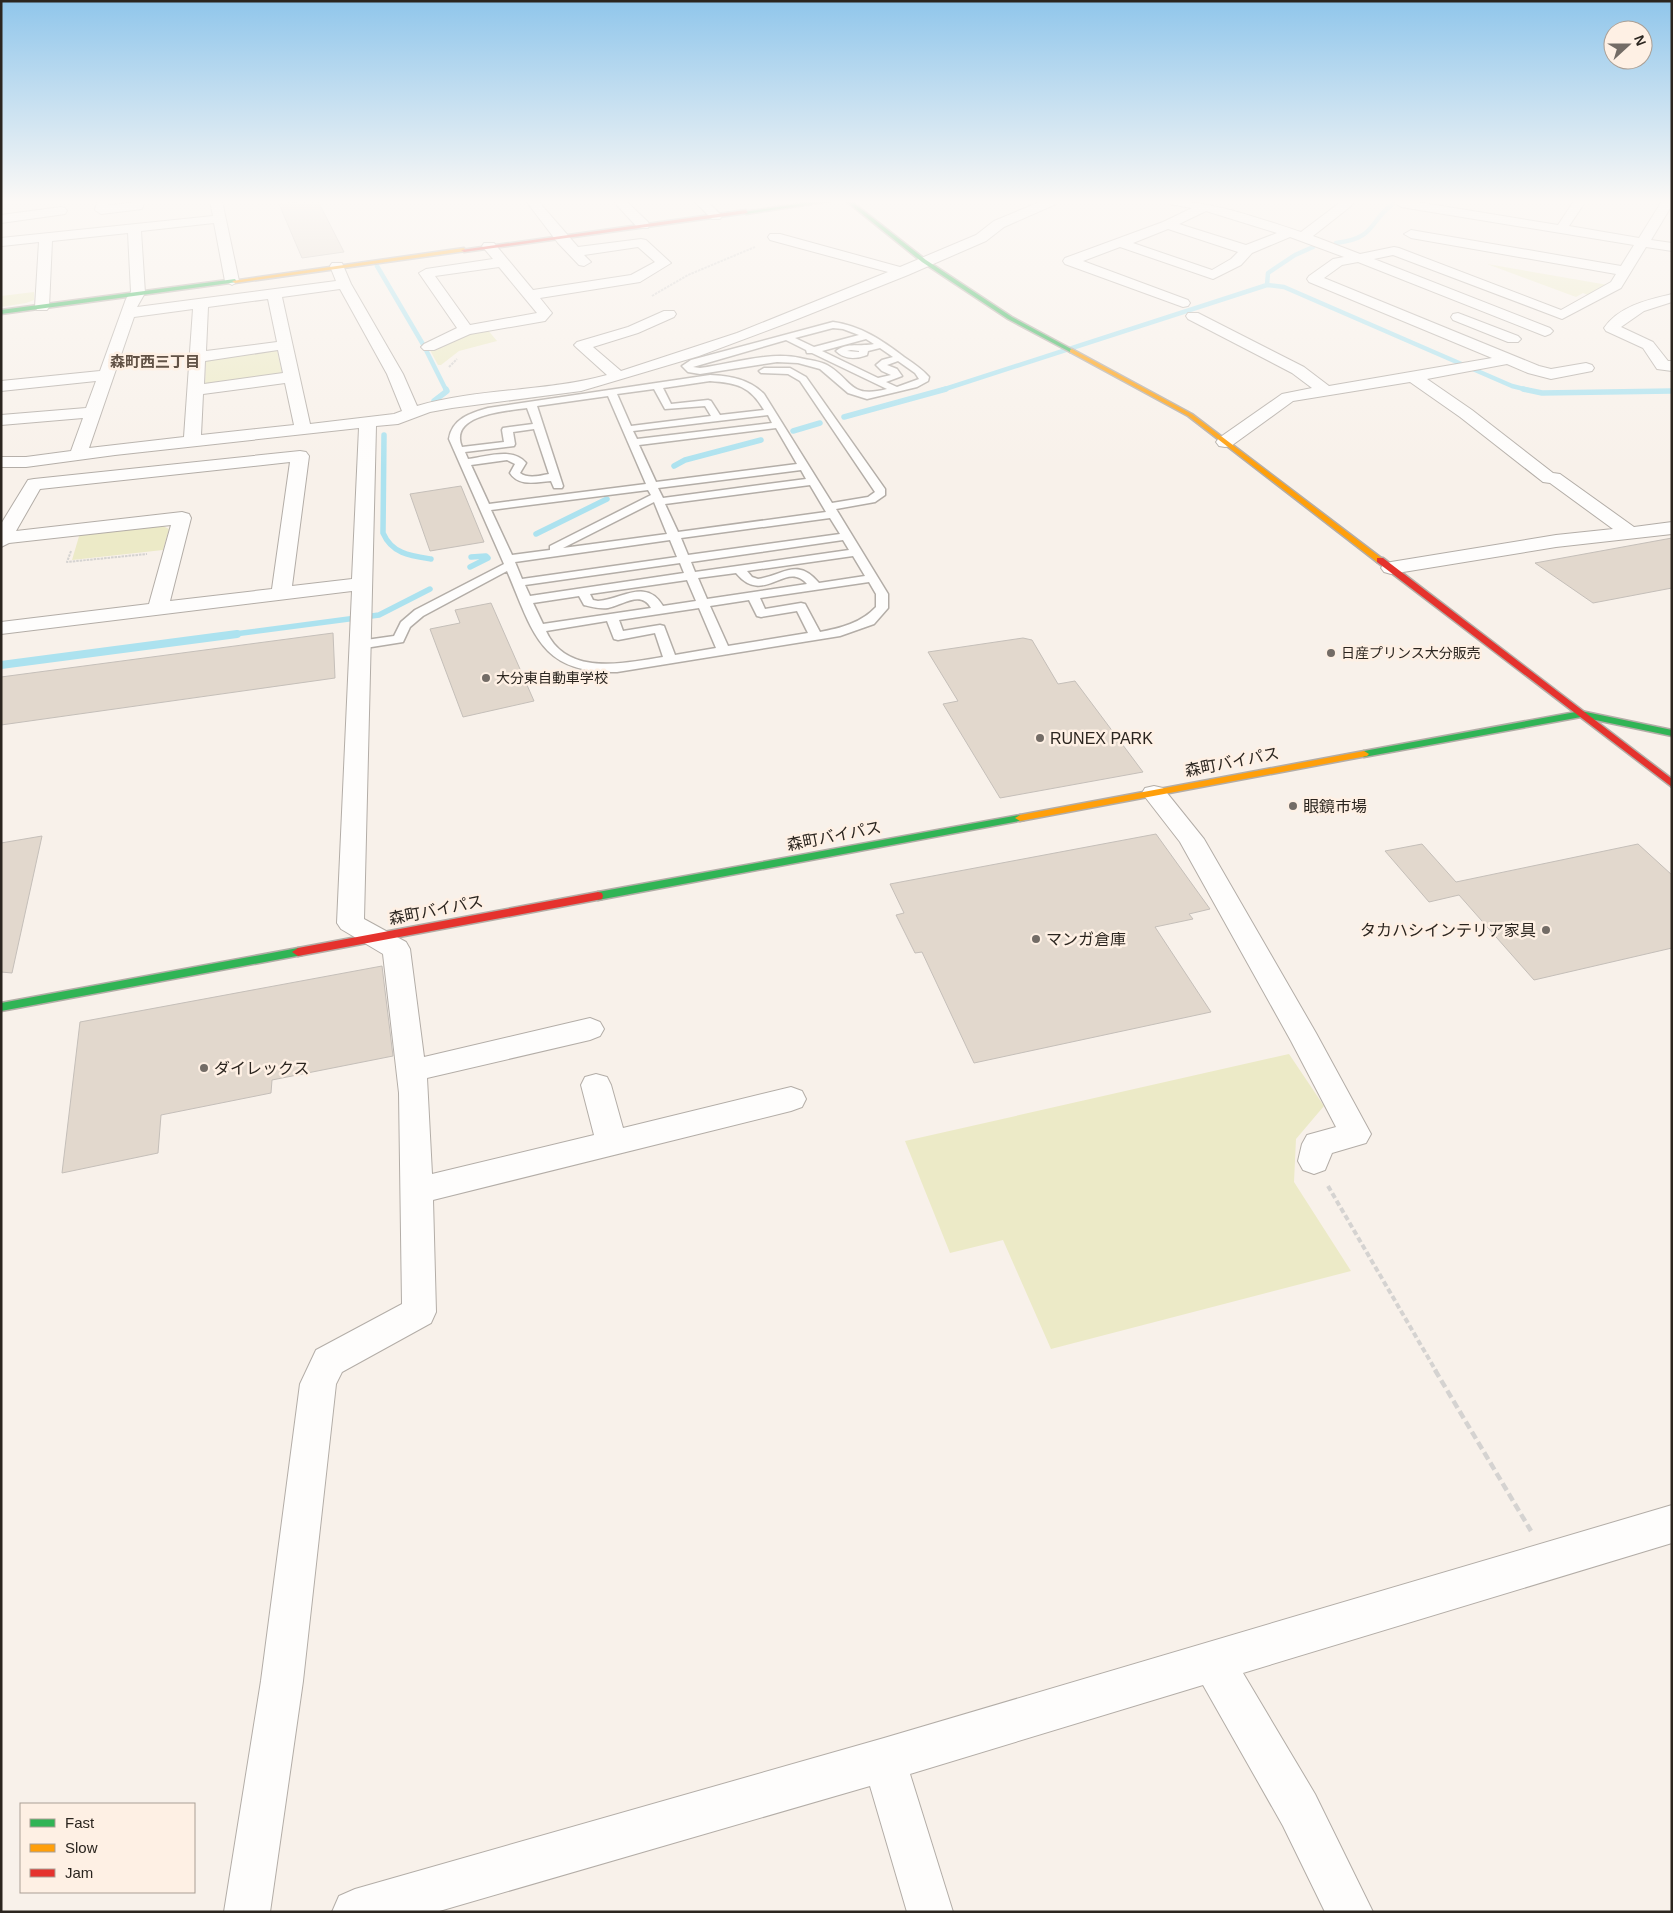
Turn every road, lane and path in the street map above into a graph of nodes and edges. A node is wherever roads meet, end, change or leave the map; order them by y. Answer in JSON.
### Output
{"nodes":[{"id":1,"x":43,"y":290,"type":"edge"},
{"id":2,"x":159,"y":290,"type":"edge"},
{"id":3,"x":300,"y":290,"type":"edge"},
{"id":4,"x":347,"y":290,"type":"edge"},
{"id":5,"x":438,"y":290,"type":"edge"},
{"id":6,"x":526,"y":290,"type":"edge"},
{"id":7,"x":562,"y":290,"type":"edge"},
{"id":8,"x":858,"y":290,"type":"edge"},
{"id":9,"x":967,"y":290,"type":"edge"},
{"id":10,"x":1149,"y":290,"type":"edge"},
{"id":11,"x":1341,"y":290,"type":"edge"},
{"id":12,"x":1441,"y":290,"type":"edge"},
{"id":13,"x":1497,"y":290,"type":"edge"},
{"id":14,"x":1607,"y":290,"type":"edge"},
{"id":15,"x":138,"y":293,"type":"junction"},
{"id":16,"x":274,"y":294,"type":"junction"},
{"id":17,"x":530,"y":295,"type":"junction"},
{"id":18,"x":1672,"y":298,"type":"edge"},
{"id":19,"x":1183,"y":303,"type":"dead end"},
{"id":20,"x":201,"y":304,"type":"junction"},
{"id":21,"x":42,"y":307,"type":"junction"},
{"id":22,"x":1440,"y":310,"type":"dead end"},
{"id":23,"x":1,"y":312,"type":"edge"},
{"id":24,"x":128,"y":314,"type":"junction"},
{"id":25,"x":670,"y":314,"type":"dead end"},
{"id":26,"x":1562,"y":315,"type":"junction"},
{"id":27,"x":1192,"y":316,"type":"dead end"},
{"id":28,"x":466,"y":330,"type":"junction"},
{"id":29,"x":633,"y":330,"type":"junction"},
{"id":30,"x":1545,"y":331,"type":"junction"},
{"id":31,"x":806,"y":332,"type":"junction"},
{"id":32,"x":866,"y":336,"type":"junction"},
{"id":33,"x":786,"y":337,"type":"junction"},
{"id":34,"x":853,"y":339,"type":"junction"},
{"id":35,"x":1513,"y":339,"type":"junction"},
{"id":36,"x":648,"y":340,"type":"dead end"},
{"id":37,"x":798,"y":343,"type":"junction"},
{"id":38,"x":285,"y":345,"type":"junction"},
{"id":39,"x":880,"y":345,"type":"junction"},
{"id":40,"x":429,"y":347,"type":"dead end"},
{"id":41,"x":1477,"y":347,"type":"junction"},
{"id":42,"x":663,"y":349,"type":"dead end"},
{"id":43,"x":814,"y":350,"type":"junction"},
{"id":44,"x":197,"y":356,"type":"junction"},
{"id":45,"x":895,"y":356,"type":"junction"},
{"id":46,"x":678,"y":358,"type":"junction"},
{"id":47,"x":785,"y":359,"type":"junction"},
{"id":48,"x":1505,"y":360,"type":"junction"},
{"id":49,"x":908,"y":364,"type":"junction"},
{"id":50,"x":1672,"y":366,"type":"edge"},
{"id":51,"x":1586,"y":368,"type":"dead end"},
{"id":52,"x":698,"y":371,"type":"junction"},
{"id":53,"x":106,"y":375,"type":"junction"},
{"id":54,"x":618,"y":376,"type":"junction"},
{"id":55,"x":1415,"y":376,"type":"junction"},
{"id":56,"x":292,"y":377,"type":"junction"},
{"id":57,"x":710,"y":378,"type":"junction"},
{"id":58,"x":877,"y":381,"type":"junction"},
{"id":59,"x":656,"y":385,"type":"junction"},
{"id":60,"x":1,"y":386,"type":"edge"},
{"id":61,"x":196,"y":390,"type":"junction"},
{"id":62,"x":899,"y":390,"type":"junction"},
{"id":63,"x":1325,"y":390,"type":"junction"},
{"id":64,"x":611,"y":392,"type":"junction"},
{"id":65,"x":531,"y":404,"type":"junction"},
{"id":66,"x":93,"y":412,"type":"junction"},
{"id":67,"x":412,"y":412,"type":"junction"},
{"id":68,"x":770,"y":412,"type":"junction"},
{"id":69,"x":717,"y":418,"type":"junction"},
{"id":70,"x":1,"y":420,"type":"edge"},
{"id":71,"x":368,"y":422,"type":"junction"},
{"id":72,"x":778,"y":425,"type":"junction"},
{"id":73,"x":538,"y":426,"type":"junction"},
{"id":74,"x":303,"y":429,"type":"junction"},
{"id":75,"x":628,"y":429,"type":"junction"},
{"id":76,"x":192,"y":441,"type":"junction"},
{"id":77,"x":1225,"y":442,"type":"junction"},
{"id":78,"x":633,"y":443,"type":"junction"},
{"id":79,"x":136,"y":447,"type":"junction"},
{"id":80,"x":459,"y":450,"type":"junction"},
{"id":81,"x":78,"y":455,"type":"junction"},
{"id":82,"x":1,"y":462,"type":"edge"},
{"id":83,"x":465,"y":464,"type":"junction"},
{"id":84,"x":804,"y":466,"type":"junction"},
{"id":85,"x":135,"y":473,"type":"junction"},
{"id":86,"x":555,"y":477,"type":"junction"},
{"id":87,"x":705,"y":479,"type":"junction"},
{"id":88,"x":813,"y":482,"type":"junction"},
{"id":89,"x":656,"y":495,"type":"junction"},
{"id":90,"x":713,"y":495,"type":"junction"},
{"id":91,"x":562,"y":498,"type":"junction"},
{"id":92,"x":485,"y":508,"type":"junction"},
{"id":93,"x":831,"y":511,"type":"junction"},
{"id":94,"x":1672,"y":528,"type":"edge"},
{"id":95,"x":78,"y":530,"type":"junction"},
{"id":96,"x":1631,"y":533,"type":"junction"},
{"id":97,"x":674,"y":536,"type":"junction"},
{"id":98,"x":847,"y":536,"type":"junction"},
{"id":99,"x":2,"y":539,"type":"edge"},
{"id":100,"x":173,"y":551,"type":"junction"},
{"id":101,"x":856,"y":552,"type":"junction"},
{"id":102,"x":543,"y":554,"type":"junction"},
{"id":103,"x":684,"y":559,"type":"junction"},
{"id":104,"x":509,"y":562,"type":"junction"},
{"id":105,"x":1391,"y":568,"type":"junction"},
{"id":106,"x":739,"y":569,"type":"junction"},
{"id":107,"x":691,"y":575,"type":"junction"},
{"id":108,"x":873,"y":578,"type":"junction"},
{"id":109,"x":518,"y":583,"type":"junction"},
{"id":110,"x":362,"y":584,"type":"junction"},
{"id":111,"x":816,"y":587,"type":"junction"},
{"id":112,"x":584,"y":591,"type":"junction"},
{"id":113,"x":281,"y":594,"type":"junction"},
{"id":114,"x":753,"y":596,"type":"junction"},
{"id":115,"x":526,"y":600,"type":"junction"},
{"id":116,"x":703,"y":604,"type":"junction"},
{"id":117,"x":158,"y":609,"type":"junction"},
{"id":118,"x":658,"y":610,"type":"junction"},
{"id":119,"x":612,"y":617,"type":"junction"},
{"id":120,"x":360,"y":627,"type":"junction"},
{"id":121,"x":1,"y":628,"type":"edge"},
{"id":122,"x":539,"y":628,"type":"junction"},
{"id":123,"x":816,"y":636,"type":"junction"},
{"id":124,"x":724,"y":651,"type":"junction"},
{"id":125,"x":671,"y":660,"type":"junction"},
{"id":126,"x":1581,"y":714,"type":"junction"},
{"id":127,"x":1672,"y":733,"type":"edge"},
{"id":128,"x":1672,"y":784,"type":"edge"},
{"id":129,"x":1154,"y":793,"type":"junction"},
{"id":130,"x":376,"y":937,"type":"junction"},
{"id":131,"x":1,"y":1007,"type":"edge"},
{"id":132,"x":590,"y":1029,"type":"dead end"},
{"id":133,"x":411,"y":1071,"type":"junction"},
{"id":134,"x":596,"y":1085,"type":"dead end"},
{"id":135,"x":791,"y":1099,"type":"dead end"},
{"id":136,"x":612,"y":1143,"type":"junction"},
{"id":137,"x":1314,"y":1161,"type":"joint"},
{"id":138,"x":417,"y":1191,"type":"junction"},
{"id":139,"x":1672,"y":1524,"type":"edge"},
{"id":140,"x":1549,"y":1560,"type":"junction"},
{"id":141,"x":1212,"y":1661,"type":"junction"},
{"id":142,"x":884,"y":1760,"type":"junction"},
{"id":143,"x":246,"y":1912,"type":"edge"},
{"id":144,"x":355,"y":1912,"type":"edge"},
{"id":145,"x":930,"y":1912,"type":"edge"},
{"id":146,"x":1350,"y":1912,"type":"edge"}],
"edges":[{"from":1,"to":21,"type":"street"},
{"from":2,"to":15,"type":"street"},
{"from":3,"to":16,"type":"street"},
{"from":4,"to":67,"type":"street"},
{"from":5,"to":28,"type":"street"},
{"from":6,"to":17,"type":"street"},
{"from":7,"to":17,"type":"street"},
{"from":8,"to":46,"type":"street"},
{"from":9,"to":77,"type":"street"},
{"from":10,"to":19,"type":"street"},
{"from":11,"to":41,"type":"street"},
{"from":12,"to":30,"type":"street"},
{"from":13,"to":26,"type":"street"},
{"from":14,"to":26,"type":"street"},
{"from":15,"to":21,"type":"street"},
{"from":15,"to":24,"type":"street"},
{"from":16,"to":20,"type":"street"},
{"from":16,"to":38,"type":"street"},
{"from":17,"to":28,"type":"street"},
{"from":18,"to":50,"type":"street"},
{"from":20,"to":24,"type":"street"},
{"from":20,"to":44,"type":"street"},
{"from":21,"to":23,"type":"street"},
{"from":22,"to":35,"type":"street"},
{"from":24,"to":53,"type":"street"},
{"from":25,"to":29,"type":"street"},
{"from":26,"to":30,"type":"street"},
{"from":27,"to":63,"type":"street"},
{"from":28,"to":40,"type":"street"},
{"from":29,"to":36,"type":"street"},
{"from":29,"to":54,"type":"street"},
{"from":30,"to":35,"type":"street"},
{"from":31,"to":32,"type":"lane"},
{"from":31,"to":33,"type":"lane"},
{"from":31,"to":34,"type":"lane"},
{"from":32,"to":34,"type":"lane"},
{"from":32,"to":39,"type":"lane"},
{"from":33,"to":37,"type":"lane"},
{"from":33,"to":52,"type":"lane"},
{"from":34,"to":43,"type":"lane"},
{"from":35,"to":41,"type":"street"},
{"from":37,"to":43,"type":"lane"},
{"from":37,"to":52,"type":"lane"},
{"from":38,"to":44,"type":"street"},
{"from":38,"to":56,"type":"street"},
{"from":39,"to":45,"type":"lane"},
{"from":39,"to":45,"type":"lane"},
{"from":41,"to":48,"type":"street"},
{"from":42,"to":46,"type":"street"},
{"from":43,"to":47,"type":"lane"},
{"from":43,"to":58,"type":"lane"},
{"from":44,"to":61,"type":"street"},
{"from":45,"to":49,"type":"lane"},
{"from":45,"to":58,"type":"lane"},
{"from":46,"to":54,"type":"street"},
{"from":47,"to":52,"type":"lane"},
{"from":47,"to":62,"type":"lane"},
{"from":48,"to":51,"type":"street"},
{"from":48,"to":55,"type":"street"},
{"from":49,"to":62,"type":"lane"},
{"from":49,"to":62,"type":"lane"},
{"from":53,"to":60,"type":"street"},
{"from":53,"to":66,"type":"street"},
{"from":54,"to":67,"type":"street"},
{"from":55,"to":63,"type":"street"},
{"from":55,"to":96,"type":"street"},
{"from":56,"to":61,"type":"street"},
{"from":56,"to":74,"type":"street"},
{"from":57,"to":59,"type":"lane"},
{"from":57,"to":68,"type":"lane"},
{"from":57,"to":93,"type":"lane"},
{"from":58,"to":62,"type":"lane"},
{"from":59,"to":64,"type":"lane"},
{"from":59,"to":69,"type":"lane"},
{"from":61,"to":76,"type":"street"},
{"from":63,"to":77,"type":"street"},
{"from":64,"to":65,"type":"lane"},
{"from":64,"to":75,"type":"lane"},
{"from":65,"to":73,"type":"lane"},
{"from":65,"to":80,"type":"lane"},
{"from":66,"to":70,"type":"street"},
{"from":66,"to":81,"type":"street"},
{"from":67,"to":71,"type":"street"},
{"from":68,"to":69,"type":"lane"},
{"from":68,"to":72,"type":"lane"},
{"from":69,"to":75,"type":"lane"},
{"from":71,"to":74,"type":"street"},
{"from":71,"to":110,"type":"street"},
{"from":72,"to":78,"type":"lane"},
{"from":72,"to":84,"type":"lane"},
{"from":73,"to":80,"type":"lane"},
{"from":73,"to":86,"type":"lane"},
{"from":74,"to":76,"type":"street"},
{"from":75,"to":78,"type":"lane"},
{"from":76,"to":79,"type":"street"},
{"from":77,"to":105,"type":"street"},
{"from":78,"to":89,"type":"lane"},
{"from":79,"to":81,"type":"street"},
{"from":79,"to":85,"type":"street"},
{"from":80,"to":83,"type":"lane"},
{"from":81,"to":82,"type":"street"},
{"from":83,"to":86,"type":"lane"},
{"from":83,"to":92,"type":"lane"},
{"from":84,"to":87,"type":"lane"},
{"from":84,"to":88,"type":"lane"},
{"from":85,"to":99,"type":"street"},
{"from":85,"to":113,"type":"street"},
{"from":86,"to":91,"type":"lane"},
{"from":87,"to":89,"type":"lane"},
{"from":87,"to":90,"type":"lane"},
{"from":88,"to":90,"type":"lane"},
{"from":88,"to":93,"type":"lane"},
{"from":89,"to":90,"type":"lane"},
{"from":89,"to":91,"type":"lane"},
{"from":89,"to":97,"type":"lane"},
{"from":89,"to":102,"type":"lane"},
{"from":91,"to":92,"type":"lane"},
{"from":92,"to":104,"type":"lane"},
{"from":93,"to":97,"type":"lane"},
{"from":93,"to":98,"type":"lane"},
{"from":94,"to":96,"type":"street"},
{"from":95,"to":99,"type":"street"},
{"from":95,"to":100,"type":"street"},
{"from":95,"to":100,"type":"path"},
{"from":96,"to":105,"type":"street"},
{"from":97,"to":102,"type":"lane"},
{"from":97,"to":103,"type":"lane"},
{"from":98,"to":101,"type":"lane"},
{"from":98,"to":103,"type":"lane"},
{"from":100,"to":117,"type":"street"},
{"from":101,"to":106,"type":"lane"},
{"from":101,"to":108,"type":"lane"},
{"from":102,"to":104,"type":"lane"},
{"from":103,"to":107,"type":"lane"},
{"from":103,"to":109,"type":"lane"},
{"from":104,"to":109,"type":"lane"},
{"from":104,"to":120,"type":"lane"},
{"from":105,"to":126,"type":"street"},
{"from":106,"to":107,"type":"lane"},
{"from":106,"to":111,"type":"lane"},
{"from":107,"to":112,"type":"lane"},
{"from":107,"to":116,"type":"lane"},
{"from":108,"to":111,"type":"lane"},
{"from":108,"to":123,"type":"lane"},
{"from":109,"to":115,"type":"lane"},
{"from":110,"to":113,"type":"street"},
{"from":110,"to":120,"type":"street"},
{"from":111,"to":114,"type":"lane"},
{"from":112,"to":115,"type":"lane"},
{"from":112,"to":118,"type":"lane"},
{"from":113,"to":117,"type":"street"},
{"from":114,"to":116,"type":"lane"},
{"from":114,"to":123,"type":"lane"},
{"from":115,"to":122,"type":"lane"},
{"from":116,"to":118,"type":"lane"},
{"from":116,"to":124,"type":"lane"},
{"from":117,"to":121,"type":"street"},
{"from":118,"to":119,"type":"lane"},
{"from":119,"to":122,"type":"lane"},
{"from":119,"to":125,"type":"lane"},
{"from":120,"to":130,"type":"street"},
{"from":122,"to":125,"type":"lane"},
{"from":123,"to":124,"type":"lane"},
{"from":124,"to":125,"type":"lane"},
{"from":126,"to":127,"type":"street","name":"森町バイパス"},
{"from":126,"to":128,"type":"street"},
{"from":126,"to":129,"type":"street","name":"森町バイパス"},
{"from":129,"to":130,"type":"street","name":"森町バイパス"},
{"from":129,"to":137,"type":"street"},
{"from":130,"to":131,"type":"street","name":"森町バイパス"},
{"from":130,"to":133,"type":"street"},
{"from":132,"to":133,"type":"street"},
{"from":133,"to":138,"type":"street"},
{"from":134,"to":136,"type":"street"},
{"from":135,"to":136,"type":"street"},
{"from":136,"to":138,"type":"street"},
{"from":137,"to":140,"type":"path"},
{"from":138,"to":143,"type":"street"},
{"from":139,"to":140,"type":"street"},
{"from":140,"to":141,"type":"street"},
{"from":141,"to":142,"type":"street"},
{"from":141,"to":146,"type":"street"},
{"from":142,"to":144,"type":"street"},
{"from":142,"to":145,"type":"street"}]}
